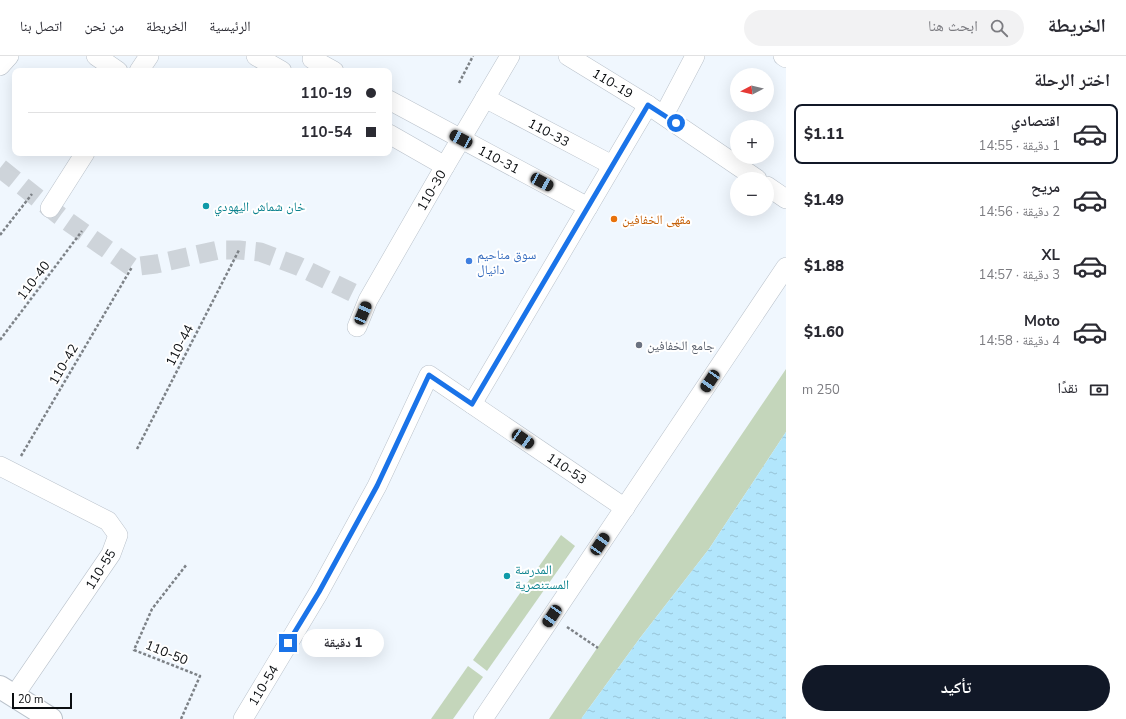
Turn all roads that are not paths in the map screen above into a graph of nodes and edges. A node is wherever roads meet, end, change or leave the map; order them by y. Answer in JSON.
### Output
{"nodes":[{"id":1,"x":9,"y":56,"type":"edge"},
{"id":2,"x":96,"y":56,"type":"edge"},
{"id":3,"x":149,"y":56,"type":"edge"},
{"id":4,"x":256,"y":56,"type":"edge"},
{"id":5,"x":510,"y":56,"type":"edge"},
{"id":6,"x":568,"y":56,"type":"edge"},
{"id":7,"x":695,"y":56,"type":"edge"},
{"id":8,"x":783,"y":56,"type":"edge"},
{"id":9,"x":786,"y":58,"type":"edge"},
{"id":10,"x":310,"y":62,"type":"edge"},
{"id":11,"x":0,"y":66,"type":"edge"},
{"id":12,"x":114,"y":68,"type":"edge"},
{"id":13,"x":141,"y":68,"type":"edge"},
{"id":14,"x":277,"y":68,"type":"edge"},
{"id":15,"x":326,"y":68,"type":"edge"},
{"id":16,"x":485,"y":98,"type":"junction"},
{"id":17,"x":392,"y":102,"type":"edge"},
{"id":18,"x":648,"y":105,"type":"junction"},
{"id":19,"x":664,"y":116,"type":"junction"},
{"id":20,"x":392,"y":136,"type":"edge"},
{"id":21,"x":461,"y":139,"type":"junction"},
{"id":22,"x":84,"y":156,"type":"edge"},
{"id":23,"x":612,"y":165,"type":"junction"},
{"id":24,"x":445,"y":166,"type":"junction"},
{"id":25,"x":747,"y":172,"type":"edge"},
{"id":26,"x":774,"y":191,"type":"edge"},
{"id":27,"x":786,"y":199,"type":"edge"},
{"id":28,"x":588,"y":207,"type":"junction"},
{"id":29,"x":50,"y":208,"type":"dead end"},
{"id":30,"x":786,"y":267,"type":"edge"},
{"id":31,"x":357,"y":327,"type":"dead end"},
{"id":32,"x":429,"y":375,"type":"joint"},
{"id":33,"x":472,"y":404,"type":"junction"},
{"id":34,"x":6,"y":469,"type":"edge"},
{"id":35,"x":624,"y":508,"type":"junction"},
{"id":36,"x":7,"y":691,"type":"edge"},
{"id":37,"x":51,"y":719,"type":"edge"},
{"id":38,"x":243,"y":719,"type":"edge"},
{"id":39,"x":483,"y":719,"type":"edge"}],
"edges":[{"from":1,"to":11,"type":"street"},
{"from":2,"to":12,"type":"street"},
{"from":3,"to":13,"type":"street"},
{"from":4,"to":14,"type":"street"},
{"from":5,"to":16,"type":"street","name":"110-30"},
{"from":6,"to":18,"type":"street","name":"110-19"},
{"from":7,"to":19,"type":"street"},
{"from":8,"to":9,"type":"street"},
{"from":10,"to":15,"type":"street"},
{"from":16,"to":21,"type":"street","name":"110-30"},
{"from":16,"to":23,"type":"street","name":"110-33"},
{"from":17,"to":21,"type":"street","name":"110-31"},
{"from":18,"to":19,"type":"street","name":"110-19"},
{"from":18,"to":23,"type":"street"},
{"from":19,"to":25,"type":"street","name":"110-19"},
{"from":20,"to":24,"type":"street"},
{"from":21,"to":24,"type":"street","name":"110-30"},
{"from":21,"to":28,"type":"street","name":"110-31"},
{"from":22,"to":29,"type":"street"},
{"from":23,"to":28,"type":"street"},
{"from":24,"to":31,"type":"street","name":"110-30"},
{"from":26,"to":27,"type":"street"},
{"from":28,"to":33,"type":"street"},
{"from":30,"to":35,"type":"street"},
{"from":32,"to":33,"type":"street","name":"110-53"},
{"from":32,"to":38,"type":"street","name":"110-54"},
{"from":33,"to":35,"type":"street","name":"110-53"},
{"from":34,"to":36,"type":"street","name":"110-55"},
{"from":35,"to":39,"type":"street"},
{"from":36,"to":37,"type":"main road"}]}
